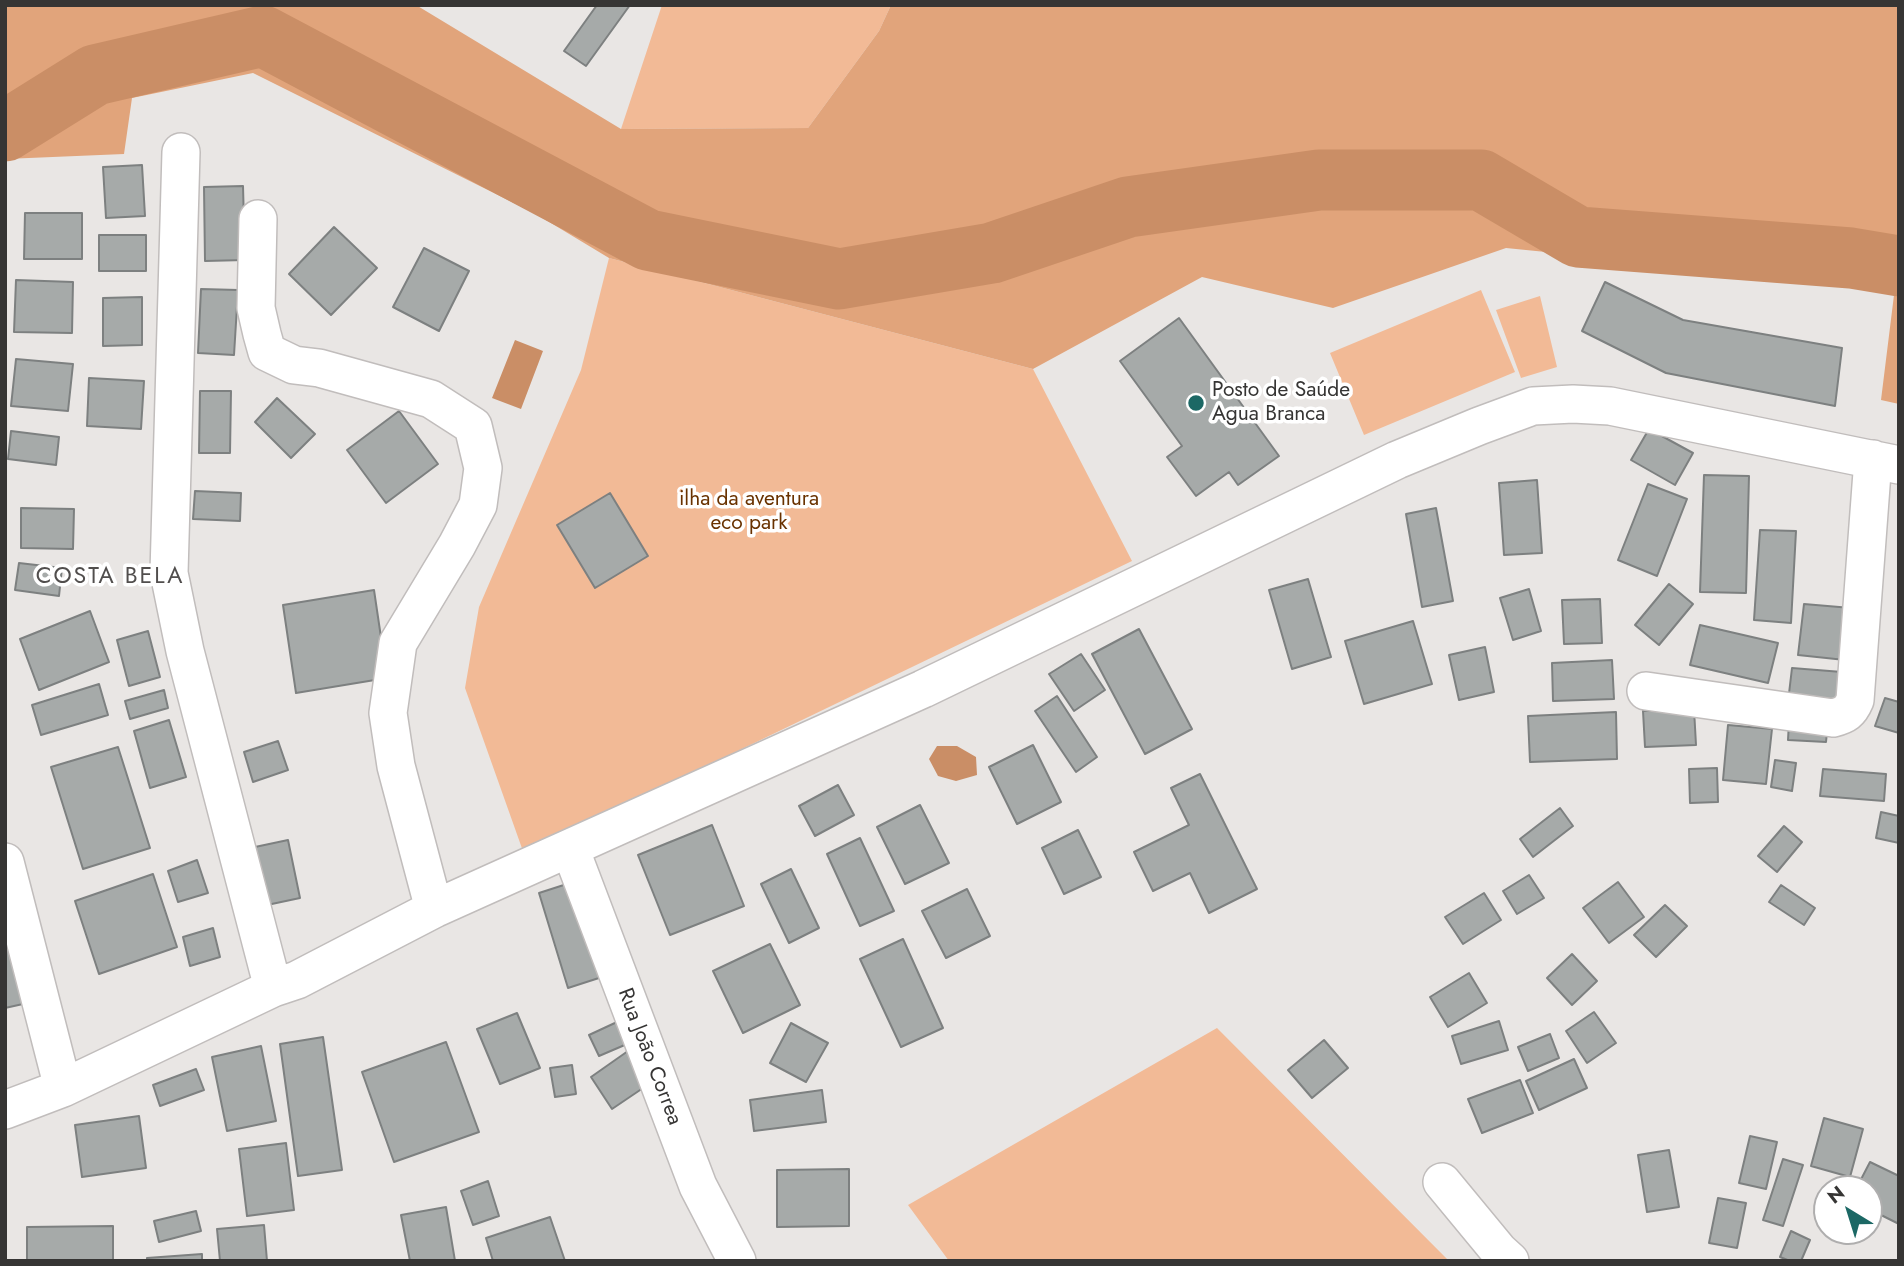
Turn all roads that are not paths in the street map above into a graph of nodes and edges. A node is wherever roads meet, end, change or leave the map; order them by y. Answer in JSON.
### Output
{"nodes":[{"id":1,"x":181,"y":152,"type":"dead end"},
{"id":2,"x":258,"y":219,"type":"dead end"},
{"id":3,"x":1886,"y":462,"type":"edge"},
{"id":4,"x":1646,"y":691,"type":"dead end"},
{"id":5,"x":570,"y":848,"type":"junction"},
{"id":6,"x":5,"y":862,"type":"edge"},
{"id":7,"x":434,"y":909,"type":"junction"},
{"id":8,"x":273,"y":988,"type":"junction"},
{"id":9,"x":63,"y":1088,"type":"junction"},
{"id":10,"x":5,"y":1110,"type":"edge"},
{"id":11,"x":1441,"y":1182,"type":"dead end"},
{"id":12,"x":737,"y":1261,"type":"edge"},
{"id":13,"x":1510,"y":1261,"type":"edge"}],
"edges":[{"from":1,"to":8,"type":"street"},
{"from":2,"to":7,"type":"street"},
{"from":3,"to":4,"type":"street"},
{"from":3,"to":5,"type":"street"},
{"from":5,"to":7,"type":"street"},
{"from":5,"to":12,"type":"street","name":"Rua João Correa"},
{"from":6,"to":9,"type":"street"},
{"from":7,"to":8,"type":"street"},
{"from":8,"to":9,"type":"street"},
{"from":9,"to":10,"type":"street"},
{"from":11,"to":13,"type":"street"}]}
